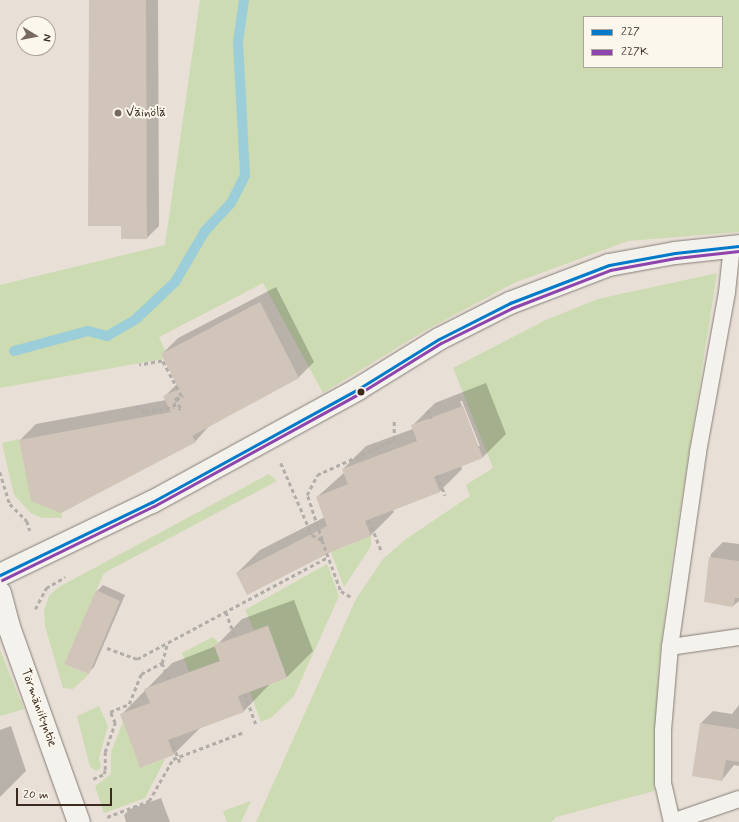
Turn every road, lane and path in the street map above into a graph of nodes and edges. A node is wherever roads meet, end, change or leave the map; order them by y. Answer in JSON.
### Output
{"nodes":[{"id":1,"x":736,"y":246,"type":"edge"},
{"id":2,"x":139,"y":365,"type":"dead end"},
{"id":3,"x":183,"y":396,"type":"dead end"},
{"id":4,"x":136,"y":406,"type":"dead end"},
{"id":5,"x":179,"y":410,"type":"dead end"},
{"id":6,"x":428,"y":410,"type":"dead end"},
{"id":7,"x":431,"y":418,"type":"dead end"},
{"id":8,"x":394,"y":421,"type":"dead end"},
{"id":9,"x":357,"y":456,"type":"junction"},
{"id":10,"x":279,"y":460,"type":"dead end"},
{"id":11,"x":359,"y":463,"type":"dead end"},
{"id":12,"x":0,"y":472,"type":"edge"},
{"id":13,"x":437,"y":475,"type":"dead end"},
{"id":14,"x":445,"y":495,"type":"dead end"},
{"id":15,"x":369,"y":520,"type":"dead end"},
{"id":16,"x":322,"y":540,"type":"junction"},
{"id":17,"x":382,"y":553,"type":"dead end"},
{"id":18,"x":328,"y":557,"type":"junction"},
{"id":19,"x":38,"y":559,"type":"junction"},
{"id":20,"x":0,"y":576,"type":"edge"},
{"id":21,"x":0,"y":593,"type":"edge"},
{"id":22,"x":351,"y":597,"type":"dead end"},
{"id":23,"x":226,"y":612,"type":"junction"},
{"id":24,"x":34,"y":615,"type":"dead end"},
{"id":25,"x":235,"y":637,"type":"dead end"},
{"id":26,"x":739,"y":637,"type":"edge"},
{"id":27,"x":167,"y":644,"type":"junction"},
{"id":28,"x":670,"y":647,"type":"junction"},
{"id":29,"x":107,"y":648,"type":"dead end"},
{"id":30,"x":162,"y":663,"type":"junction"},
{"id":31,"x":169,"y":679,"type":"dead end"},
{"id":32,"x":245,"y":694,"type":"dead end"},
{"id":33,"x":256,"y":724,"type":"dead end"},
{"id":34,"x":244,"y":732,"type":"dead end"},
{"id":35,"x":171,"y":738,"type":"dead end"},
{"id":36,"x":177,"y":757,"type":"junction"},
{"id":37,"x":180,"y":763,"type":"dead end"},
{"id":38,"x":90,"y":780,"type":"dead end"},
{"id":39,"x":739,"y":799,"type":"edge"},
{"id":40,"x":102,"y":818,"type":"dead end"},
{"id":41,"x":79,"y":822,"type":"edge"},
{"id":42,"x":672,"y":822,"type":"edge"}],
"edges":[{"from":1,"to":19,"type":"street"},
{"from":1,"to":28,"type":"lane"},
{"from":2,"to":4,"type":"path"},
{"from":3,"to":5,"type":"path"},
{"from":6,"to":7,"type":"path"},
{"from":8,"to":9,"type":"path"},
{"from":9,"to":11,"type":"path"},
{"from":9,"to":16,"type":"path"},
{"from":10,"to":16,"type":"path"},
{"from":12,"to":19,"type":"path"},
{"from":13,"to":14,"type":"path"},
{"from":15,"to":17,"type":"path"},
{"from":16,"to":18,"type":"path"},
{"from":18,"to":22,"type":"path"},
{"from":18,"to":23,"type":"path"},
{"from":19,"to":20,"type":"street"},
{"from":19,"to":24,"type":"path"},
{"from":21,"to":41,"type":"street","name":"Törmäniityntie"},
{"from":23,"to":25,"type":"path"},
{"from":23,"to":27,"type":"path"},
{"from":26,"to":28,"type":"lane"},
{"from":27,"to":29,"type":"path"},
{"from":27,"to":30,"type":"path"},
{"from":28,"to":42,"type":"lane"},
{"from":30,"to":31,"type":"path"},
{"from":30,"to":38,"type":"path"},
{"from":32,"to":33,"type":"path"},
{"from":34,"to":36,"type":"path"},
{"from":35,"to":36,"type":"path"},
{"from":36,"to":37,"type":"path"},
{"from":36,"to":40,"type":"path"},
{"from":39,"to":42,"type":"lane"}]}
